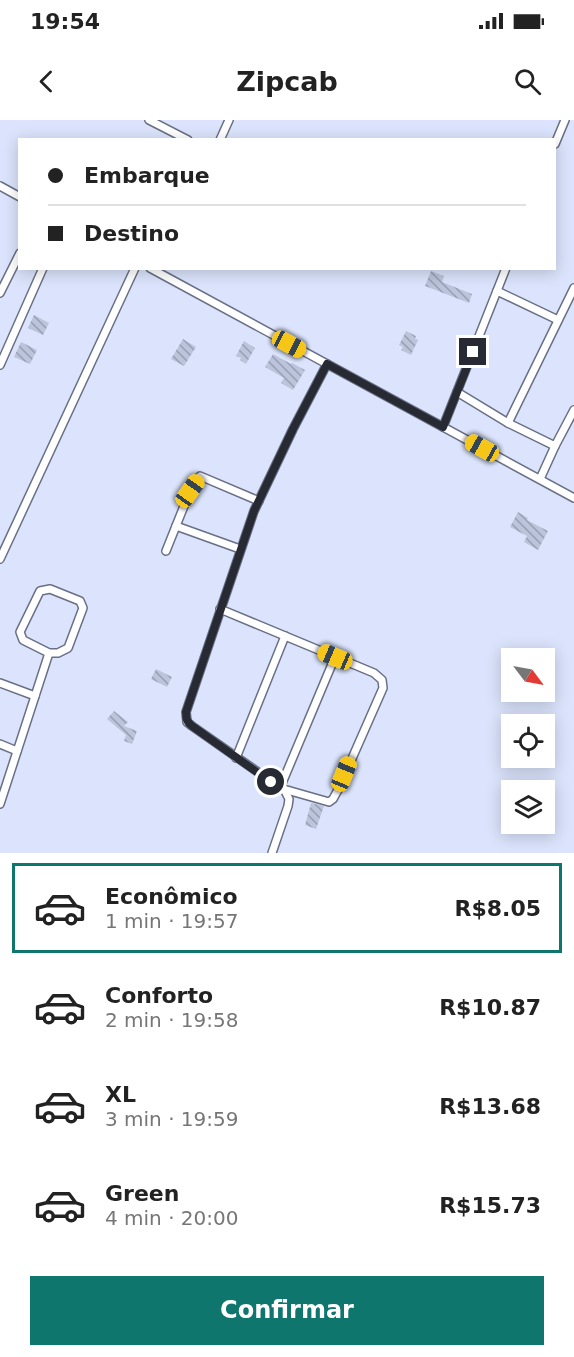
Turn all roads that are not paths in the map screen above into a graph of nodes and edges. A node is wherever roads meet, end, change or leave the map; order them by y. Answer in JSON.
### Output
{"nodes":[{"id":1,"x":149,"y":120,"type":"edge"},
{"id":2,"x":229,"y":120,"type":"edge"},
{"id":3,"x":565,"y":120,"type":"edge"},
{"id":4,"x":184,"y":138,"type":"edge"},
{"id":5,"x":221,"y":138,"type":"edge"},
{"id":6,"x":556,"y":142,"type":"edge"},
{"id":7,"x":0,"y":186,"type":"edge"},
{"id":8,"x":18,"y":196,"type":"edge"},
{"id":9,"x":18,"y":257,"type":"edge"},
{"id":10,"x":42,"y":270,"type":"edge"},
{"id":11,"x":134,"y":270,"type":"edge"},
{"id":12,"x":154,"y":270,"type":"edge"},
{"id":13,"x":505,"y":270,"type":"edge"},
{"id":14,"x":574,"y":288,"type":"edge"},
{"id":15,"x":497,"y":291,"type":"junction"},
{"id":16,"x":0,"y":293,"type":"edge"},
{"id":17,"x":558,"y":320,"type":"junction"},
{"id":18,"x":327,"y":364,"type":"junction"},
{"id":19,"x":0,"y":365,"type":"edge"},
{"id":20,"x":457,"y":392,"type":"junction"},
{"id":21,"x":574,"y":410,"type":"edge"},
{"id":22,"x":508,"y":423,"type":"junction"},
{"id":23,"x":443,"y":427,"type":"junction"},
{"id":24,"x":555,"y":446,"type":"junction"},
{"id":25,"x":540,"y":479,"type":"junction"},
{"id":26,"x":574,"y":498,"type":"edge"},
{"id":27,"x":259,"y":501,"type":"junction"},
{"id":28,"x":176,"y":526,"type":"junction"},
{"id":29,"x":240,"y":549,"type":"junction"},
{"id":30,"x":166,"y":551,"type":"dead end"},
{"id":31,"x":0,"y":559,"type":"edge"},
{"id":32,"x":220,"y":609,"type":"junction"},
{"id":33,"x":285,"y":636,"type":"junction"},
{"id":34,"x":49,"y":653,"type":"junction"},
{"id":35,"x":335,"y":657,"type":"junction"},
{"id":36,"x":0,"y":683,"type":"edge"},
{"id":37,"x":35,"y":696,"type":"junction"},
{"id":38,"x":0,"y":744,"type":"edge"},
{"id":39,"x":17,"y":751,"type":"junction"},
{"id":40,"x":236,"y":758,"type":"junction"},
{"id":41,"x":280,"y":788,"type":"junction"},
{"id":42,"x":0,"y":802,"type":"edge"},
{"id":43,"x":272,"y":853,"type":"edge"}],
"edges":[{"from":1,"to":4,"type":"street"},
{"from":2,"to":5,"type":"street"},
{"from":3,"to":6,"type":"street"},
{"from":7,"to":8,"type":"street"},
{"from":9,"to":16,"type":"street"},
{"from":10,"to":19,"type":"street"},
{"from":11,"to":31,"type":"street"},
{"from":12,"to":18,"type":"street"},
{"from":13,"to":15,"type":"street"},
{"from":14,"to":17,"type":"street"},
{"from":15,"to":17,"type":"street"},
{"from":15,"to":20,"type":"street"},
{"from":17,"to":22,"type":"street"},
{"from":18,"to":23,"type":"street"},
{"from":18,"to":27,"type":"street"},
{"from":20,"to":22,"type":"street"},
{"from":20,"to":23,"type":"street"},
{"from":21,"to":24,"type":"street"},
{"from":22,"to":24,"type":"street"},
{"from":23,"to":25,"type":"street"},
{"from":24,"to":25,"type":"street"},
{"from":25,"to":26,"type":"street"},
{"from":27,"to":28,"type":"street"},
{"from":27,"to":29,"type":"street"},
{"from":28,"to":29,"type":"street"},
{"from":28,"to":30,"type":"street"},
{"from":29,"to":32,"type":"street"},
{"from":32,"to":33,"type":"street"},
{"from":32,"to":40,"type":"street"},
{"from":33,"to":35,"type":"street"},
{"from":33,"to":40,"type":"street"},
{"from":34,"to":34,"type":"street"},
{"from":34,"to":37,"type":"street"},
{"from":35,"to":41,"type":"street"},
{"from":35,"to":41,"type":"street"},
{"from":36,"to":37,"type":"street"},
{"from":37,"to":39,"type":"street"},
{"from":38,"to":39,"type":"street"},
{"from":39,"to":42,"type":"street"},
{"from":40,"to":41,"type":"street"},
{"from":41,"to":43,"type":"street"}]}
